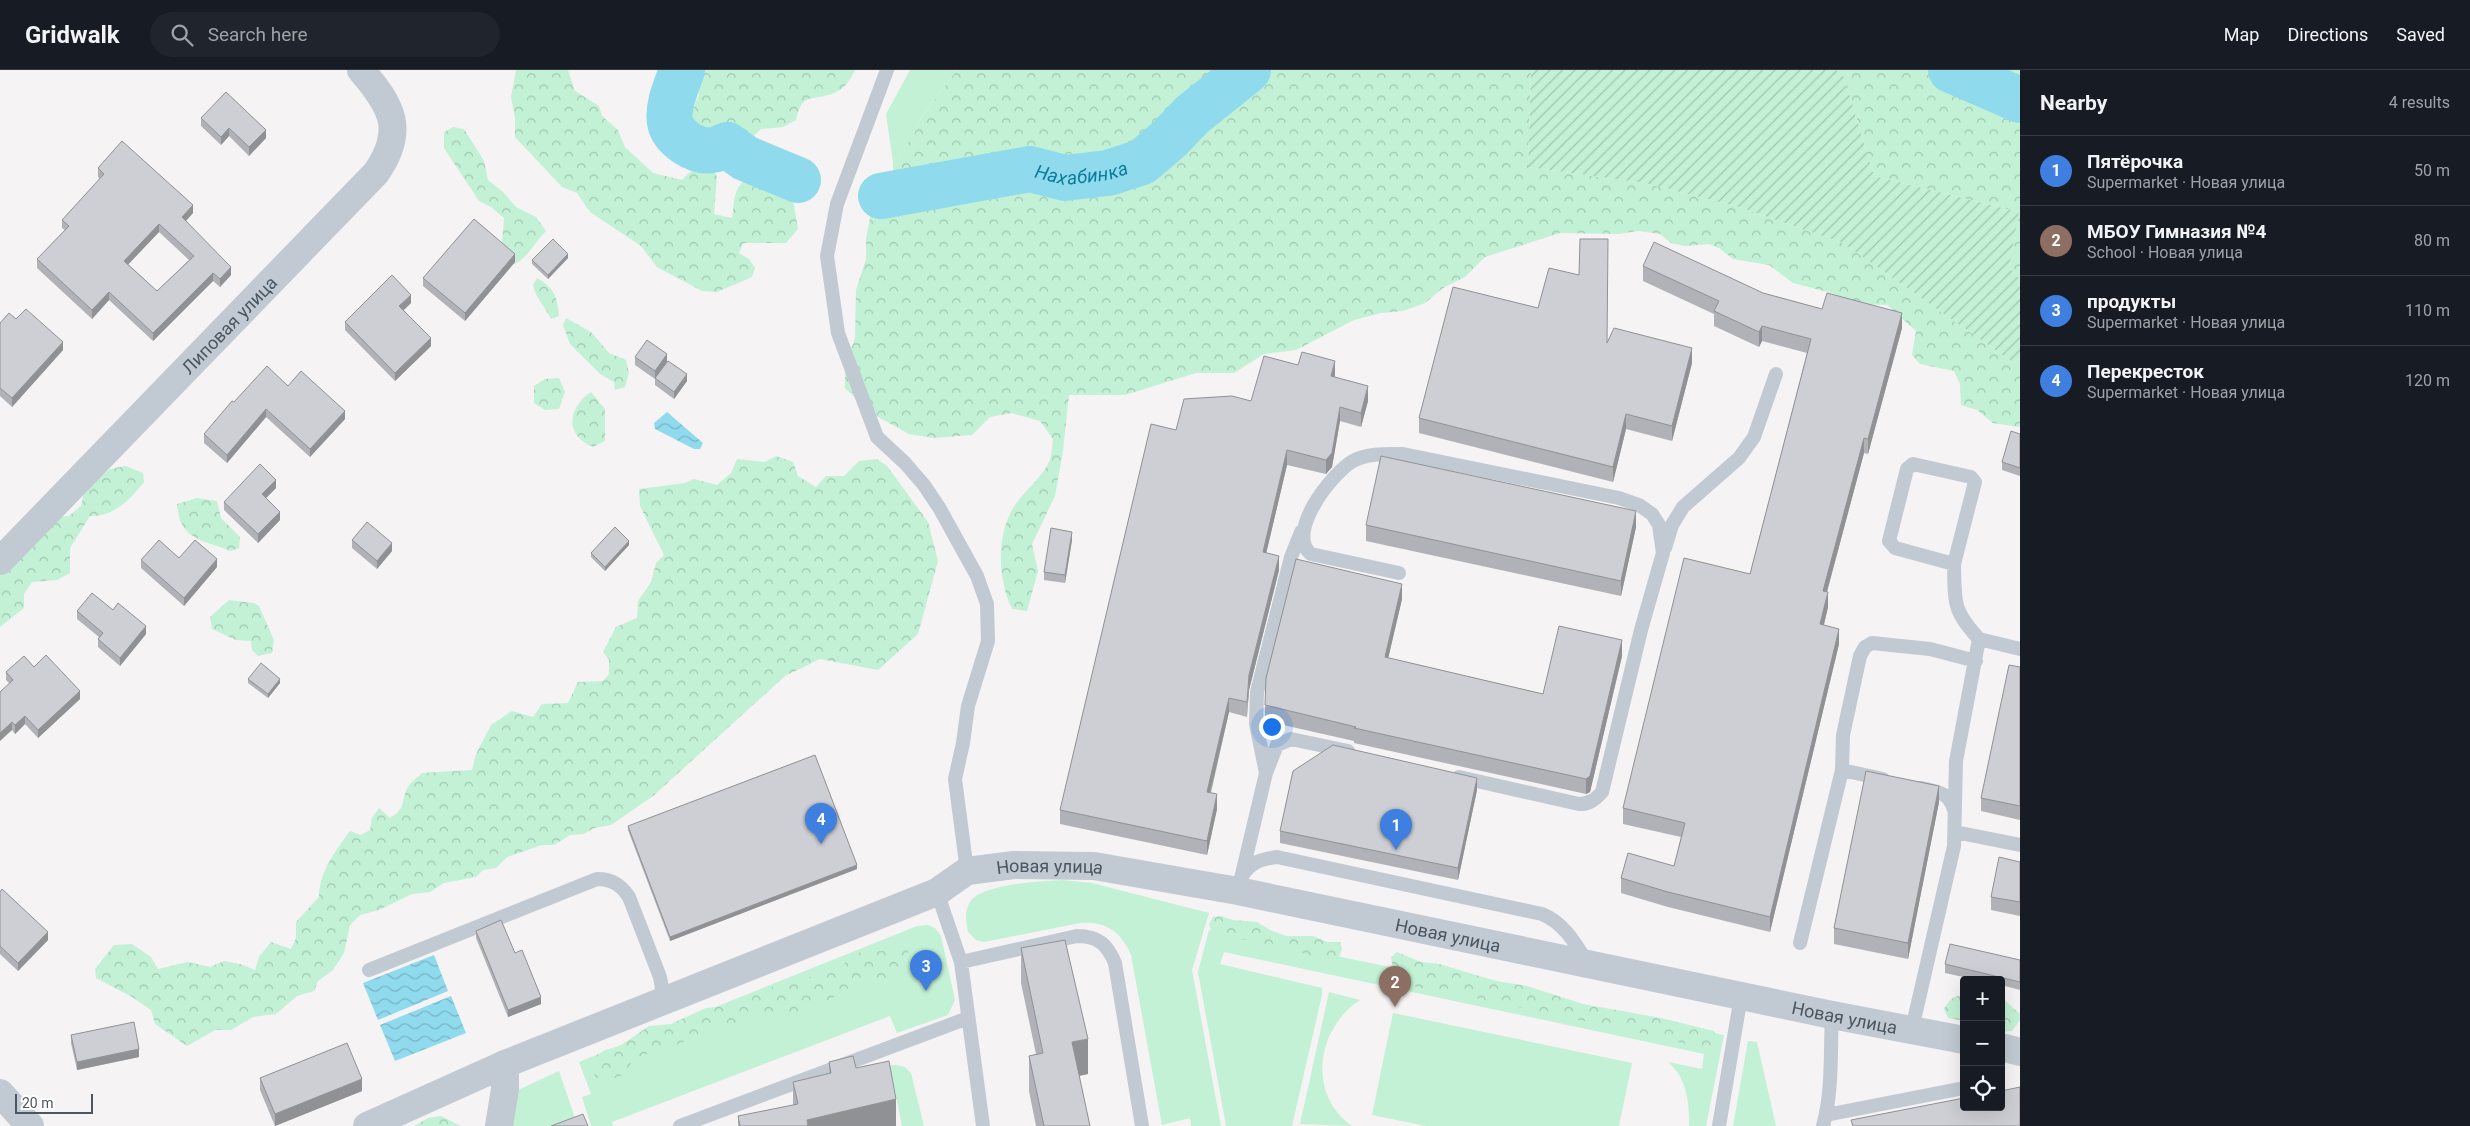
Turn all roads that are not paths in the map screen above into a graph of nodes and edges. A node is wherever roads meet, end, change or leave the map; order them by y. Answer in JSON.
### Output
{"nodes":[{"id":1,"x":360,"y":70,"type":"edge"},
{"id":2,"x":887,"y":70,"type":"edge"},
{"id":3,"x":1776,"y":374,"type":"dead end"},
{"id":4,"x":1301,"y":532,"type":"junction"},
{"id":5,"x":1663,"y":553,"type":"junction"},
{"id":6,"x":0,"y":561,"type":"edge"},
{"id":7,"x":1954,"y":564,"type":"junction"},
{"id":8,"x":1399,"y":573,"type":"dead end"},
{"id":9,"x":1979,"y":639,"type":"junction"},
{"id":10,"x":2020,"y":648,"type":"edge"},
{"id":11,"x":1976,"y":661,"type":"junction"},
{"id":12,"x":1358,"y":753,"type":"edge"},
{"id":13,"x":1842,"y":770,"type":"junction"},
{"id":14,"x":1266,"y":773,"type":"junction"},
{"id":15,"x":1444,"y":773,"type":"edge"},
{"id":16,"x":1955,"y":813,"type":"junction"},
{"id":17,"x":1955,"y":832,"type":"junction"},
{"id":18,"x":2020,"y":845,"type":"edge"},
{"id":19,"x":967,"y":871,"type":"junction"},
{"id":20,"x":1240,"y":884,"type":"junction"},
{"id":21,"x":937,"y":892,"type":"junction"},
{"id":22,"x":1800,"y":943,"type":"dead end"},
{"id":23,"x":961,"y":962,"type":"junction"},
{"id":24,"x":1588,"y":964,"type":"junction"},
{"id":25,"x":370,"y":970,"type":"dead end"},
{"id":26,"x":1741,"y":996,"type":"junction"},
{"id":27,"x":664,"y":1000,"type":"junction"},
{"id":28,"x":1832,"y":1015,"type":"junction"},
{"id":29,"x":968,"y":1018,"type":"junction"},
{"id":30,"x":1912,"y":1029,"type":"junction"},
{"id":31,"x":1960,"y":1039,"type":"edge"},
{"id":32,"x":2005,"y":1049,"type":"edge"},
{"id":33,"x":2020,"y":1052,"type":"edge"},
{"id":34,"x":505,"y":1064,"type":"junction"},
{"id":35,"x":1960,"y":1089,"type":"edge"},
{"id":36,"x":0,"y":1092,"type":"edge"},
{"id":37,"x":1825,"y":1120,"type":"edge"},
{"id":38,"x":30,"y":1126,"type":"edge"},
{"id":39,"x":366,"y":1126,"type":"edge"},
{"id":40,"x":499,"y":1126,"type":"edge"},
{"id":41,"x":680,"y":1126,"type":"edge"},
{"id":42,"x":983,"y":1126,"type":"edge"},
{"id":43,"x":1142,"y":1126,"type":"edge"},
{"id":44,"x":1720,"y":1126,"type":"edge"}],
"edges":[{"from":1,"to":6,"type":"street","name":"Липовая улица"},
{"from":2,"to":19,"type":"lane"},
{"from":3,"to":5,"type":"lane"},
{"from":4,"to":5,"type":"lane"},
{"from":4,"to":8,"type":"lane"},
{"from":4,"to":14,"type":"lane"},
{"from":5,"to":15,"type":"lane"},
{"from":7,"to":7,"type":"lane"},
{"from":7,"to":9,"type":"lane"},
{"from":9,"to":10,"type":"lane"},
{"from":9,"to":11,"type":"lane"},
{"from":11,"to":13,"type":"lane"},
{"from":11,"to":16,"type":"lane"},
{"from":12,"to":14,"type":"lane"},
{"from":13,"to":16,"type":"lane"},
{"from":13,"to":22,"type":"lane"},
{"from":14,"to":20,"type":"lane"},
{"from":16,"to":17,"type":"lane"},
{"from":17,"to":18,"type":"lane"},
{"from":17,"to":30,"type":"lane"},
{"from":19,"to":20,"type":"street","name":"Новая улица"},
{"from":19,"to":21,"type":"street","name":"Новая улица"},
{"from":20,"to":24,"type":"street","name":"Новая улица"},
{"from":20,"to":24,"type":"lane"},
{"from":21,"to":23,"type":"lane"},
{"from":21,"to":27,"type":"street","name":"Новая улица"},
{"from":23,"to":29,"type":"lane"},
{"from":23,"to":43,"type":"lane"},
{"from":24,"to":26,"type":"street","name":"Новая улица"},
{"from":25,"to":27,"type":"lane"},
{"from":26,"to":28,"type":"street","name":"Новая улица"},
{"from":26,"to":44,"type":"lane"},
{"from":27,"to":34,"type":"street","name":"Новая улица"},
{"from":28,"to":30,"type":"street","name":"Новая улица"},
{"from":28,"to":37,"type":"lane"},
{"from":29,"to":41,"type":"lane"},
{"from":29,"to":42,"type":"lane"},
{"from":30,"to":31,"type":"street","name":"Новая улица"},
{"from":32,"to":33,"type":"street"},
{"from":34,"to":39,"type":"street","name":"Новая улица"},
{"from":34,"to":40,"type":"street"},
{"from":35,"to":37,"type":"lane"},
{"from":36,"to":38,"type":"street"}]}
